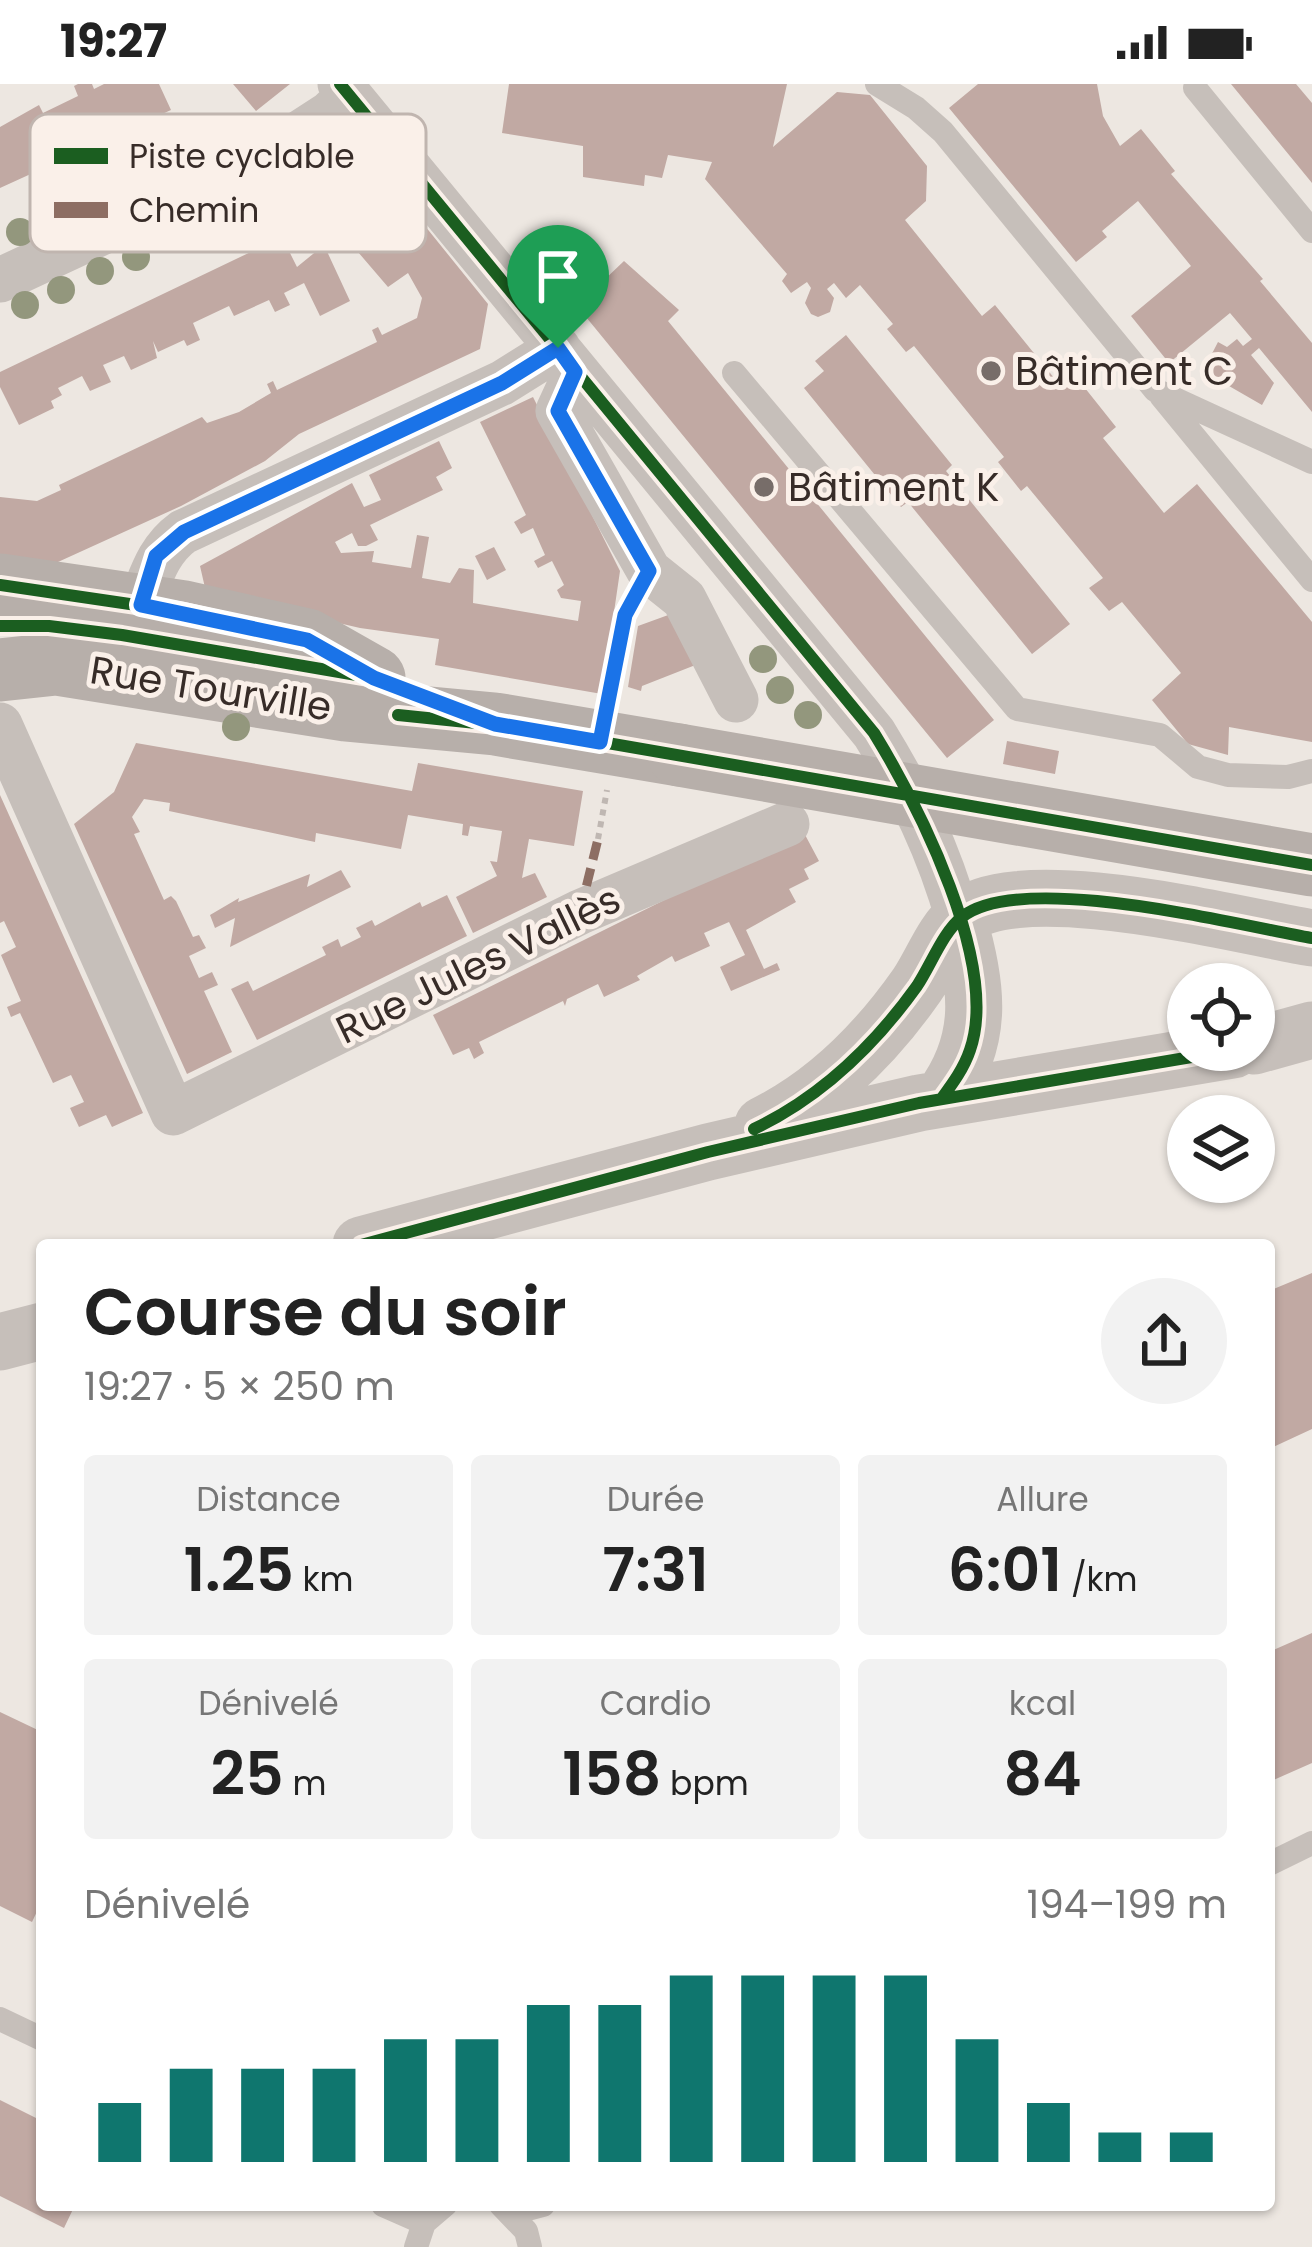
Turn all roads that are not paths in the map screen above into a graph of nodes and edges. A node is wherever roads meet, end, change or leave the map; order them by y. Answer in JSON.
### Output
{"nodes":[{"id":1,"x":877,"y":84,"type":"edge"},
{"id":2,"x":1195,"y":88,"type":"dead end"},
{"id":3,"x":344,"y":89,"type":"edge"},
{"id":4,"x":365,"y":114,"type":"edge"},
{"id":5,"x":426,"y":189,"type":"edge"},
{"id":6,"x":1312,"y":231,"type":"edge"},
{"id":7,"x":60,"y":252,"type":"edge"},
{"id":8,"x":0,"y":280,"type":"edge"},
{"id":9,"x":567,"y":360,"type":"junction"},
{"id":10,"x":734,"y":373,"type":"dead end"},
{"id":11,"x":1155,"y":390,"type":"junction"},
{"id":12,"x":1312,"y":462,"type":"edge"},
{"id":13,"x":1312,"y":580,"type":"edge"},
{"id":14,"x":0,"y":585,"type":"edge"},
{"id":15,"x":132,"y":620,"type":"junction"},
{"id":16,"x":0,"y":626,"type":"edge"},
{"id":17,"x":0,"y":670,"type":"edge"},
{"id":18,"x":736,"y":700,"type":"dead end"},
{"id":19,"x":495,"y":724,"type":"junction"},
{"id":20,"x":0,"y":725,"type":"edge"},
{"id":21,"x":1312,"y":771,"type":"edge"},
{"id":22,"x":787,"y":824,"type":"dead end"},
{"id":23,"x":931,"y":837,"type":"junction"},
{"id":24,"x":1312,"y":865,"type":"edge"},
{"id":25,"x":1066,"y":896,"type":"junction"},
{"id":26,"x":958,"y":919,"type":"junction"},
{"id":27,"x":1312,"y":938,"type":"edge"},
{"id":28,"x":916,"y":986,"type":"junction"},
{"id":29,"x":1312,"y":1030,"type":"edge"},
{"id":30,"x":1275,"y":1040,"type":"edge"},
{"id":31,"x":1167,"y":1059,"type":"edge"},
{"id":32,"x":965,"y":1088,"type":"junction"},
{"id":33,"x":708,"y":1151,"type":"junction"},
{"id":34,"x":383,"y":1239,"type":"edge"},
{"id":35,"x":36,"y":1333,"type":"edge"},
{"id":36,"x":0,"y":1342,"type":"edge"},
{"id":37,"x":1312,"y":1843,"type":"edge"},
{"id":38,"x":1275,"y":1861,"type":"edge"},
{"id":39,"x":0,"y":2019,"type":"edge"},
{"id":40,"x":36,"y":2036,"type":"edge"},
{"id":41,"x":390,"y":2211,"type":"edge"},
{"id":42,"x":440,"y":2211,"type":"edge"},
{"id":43,"x":508,"y":2211,"type":"edge"},
{"id":44,"x":420,"y":2235,"type":"edge"},
{"id":45,"x":530,"y":2247,"type":"edge"}],
"edges":[{"from":1,"to":11,"type":"lane"},
{"from":2,"to":6,"type":"lane"},
{"from":3,"to":4,"type":"street"},
{"from":5,"to":9,"type":"street"},
{"from":7,"to":8,"type":"street"},
{"from":9,"to":15,"type":"street"},
{"from":9,"to":18,"type":"street"},
{"from":9,"to":23,"type":"street"},
{"from":10,"to":21,"type":"lane"},
{"from":11,"to":12,"type":"lane"},
{"from":11,"to":13,"type":"lane"},
{"from":14,"to":15,"type":"main road"},
{"from":15,"to":16,"type":"main road","name":"Rue Tourville"},
{"from":15,"to":19,"type":"main road","name":"Rue Tourville"},
{"from":17,"to":19,"type":"main road","name":"Rue Tourville"},
{"from":19,"to":24,"type":"main road","name":"Rue Tourville","bridge":true},
{"from":20,"to":22,"type":"street","name":"Rue Jules Vallès"},
{"from":23,"to":25,"type":"street"},
{"from":23,"to":26,"type":"street"},
{"from":25,"to":26,"type":"street"},
{"from":25,"to":27,"type":"street"},
{"from":26,"to":28,"type":"street"},
{"from":26,"to":32,"type":"street"},
{"from":28,"to":32,"type":"street"},
{"from":28,"to":33,"type":"street"},
{"from":29,"to":30,"type":"street"},
{"from":31,"to":32,"type":"street"},
{"from":32,"to":33,"type":"street"},
{"from":33,"to":34,"type":"street"},
{"from":35,"to":36,"type":"street"},
{"from":37,"to":38,"type":"lane"},
{"from":39,"to":40,"type":"lane"},
{"from":41,"to":44,"type":"lane"},
{"from":42,"to":44,"type":"lane"},
{"from":43,"to":45,"type":"lane"}]}
